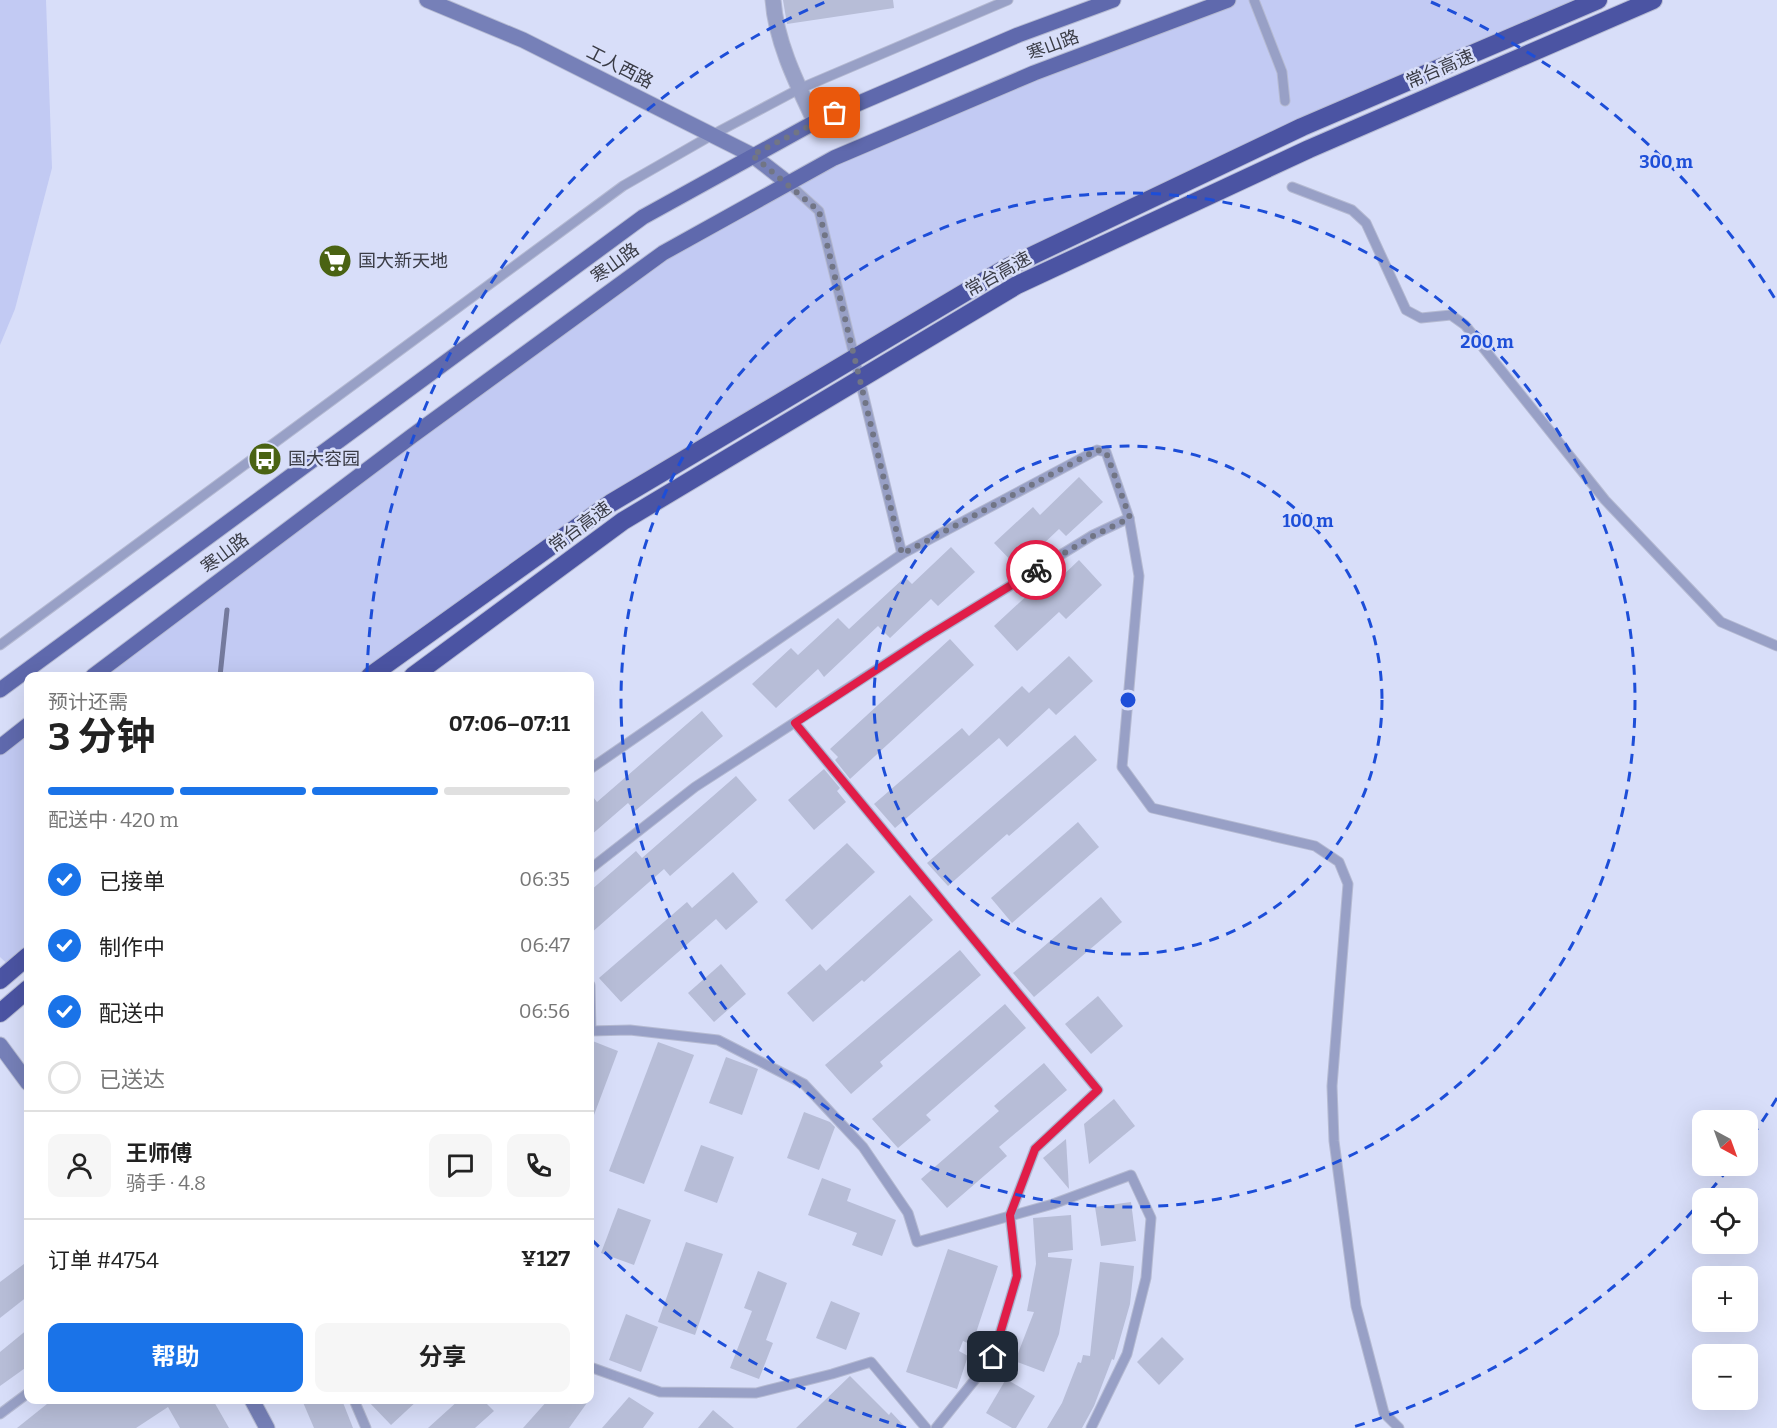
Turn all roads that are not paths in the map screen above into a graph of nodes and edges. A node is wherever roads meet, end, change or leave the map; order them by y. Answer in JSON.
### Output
{"nodes":[{"id":1,"x":427,"y":0,"type":"edge"},
{"id":2,"x":774,"y":0,"type":"edge"},
{"id":3,"x":1008,"y":0,"type":"edge"},
{"id":4,"x":1113,"y":0,"type":"edge"},
{"id":5,"x":1228,"y":0,"type":"edge"},
{"id":6,"x":1254,"y":0,"type":"edge"},
{"id":7,"x":1598,"y":0,"type":"edge"},
{"id":8,"x":1653,"y":0,"type":"edge"},
{"id":9,"x":799,"y":89,"type":"junction"},
{"id":10,"x":1285,"y":101,"type":"dead end"},
{"id":11,"x":815,"y":122,"type":"junction"},
{"id":12,"x":712,"y":135,"type":"junction"},
{"id":13,"x":752,"y":155,"type":"junction"},
{"id":14,"x":788,"y":183,"type":"junction"},
{"id":15,"x":1292,"y":187,"type":"dead end"},
{"id":16,"x":1130,"y":518,"type":"junction"},
{"id":17,"x":902,"y":554,"type":"junction"},
{"id":18,"x":0,"y":645,"type":"edge"},
{"id":19,"x":1777,"y":646,"type":"edge"},
{"id":20,"x":24,"y":672,"type":"edge"},
{"id":21,"x":24,"y":672,"type":"edge"},
{"id":22,"x":98,"y":672,"type":"edge"},
{"id":23,"x":376,"y":672,"type":"edge"},
{"id":24,"x":418,"y":672,"type":"edge"},
{"id":25,"x":0,"y":690,"type":"edge"},
{"id":26,"x":795,"y":723,"type":"junction"},
{"id":27,"x":24,"y":728,"type":"edge"},
{"id":28,"x":0,"y":747,"type":"edge"},
{"id":29,"x":594,"y":766,"type":"edge"},
{"id":30,"x":594,"y":866,"type":"edge"},
{"id":31,"x":24,"y":959,"type":"edge"},
{"id":32,"x":6,"y":975,"type":"edge"},
{"id":33,"x":24,"y":992,"type":"edge"},
{"id":34,"x":0,"y":1013,"type":"edge"},
{"id":35,"x":594,"y":1031,"type":"edge"},
{"id":36,"x":0,"y":1045,"type":"edge"},
{"id":37,"x":24,"y":1078,"type":"edge"},
{"id":38,"x":1010,"y":1215,"type":"junction"},
{"id":39,"x":594,"y":1368,"type":"edge"},
{"id":40,"x":24,"y":1396,"type":"edge"},
{"id":41,"x":254,"y":1404,"type":"edge"},
{"id":42,"x":356,"y":1404,"type":"edge"},
{"id":43,"x":0,"y":1414,"type":"edge"},
{"id":44,"x":267,"y":1428,"type":"edge"},
{"id":45,"x":366,"y":1428,"type":"edge"},
{"id":46,"x":926,"y":1428,"type":"edge"},
{"id":47,"x":936,"y":1428,"type":"edge"},
{"id":48,"x":1092,"y":1428,"type":"edge"},
{"id":49,"x":1399,"y":1428,"type":"edge"}],
"edges":[{"from":1,"to":12,"type":"main road","name":"工人西路"},
{"from":2,"to":9,"type":"street"},
{"from":3,"to":9,"type":"lane"},
{"from":4,"to":11,"type":"main road","name":"寒山路"},
{"from":5,"to":14,"type":"main road","name":"寒山路"},
{"from":6,"to":10,"type":"lane"},
{"from":7,"to":23,"type":"highway","name":"常台高速"},
{"from":8,"to":24,"type":"highway","name":"常台高速"},
{"from":9,"to":11,"type":"street"},
{"from":9,"to":12,"type":"lane"},
{"from":11,"to":13,"type":"main road","name":"寒山路"},
{"from":12,"to":13,"type":"main road","name":"工人西路"},
{"from":12,"to":18,"type":"lane"},
{"from":13,"to":14,"type":"main road","name":"工人西路"},
{"from":13,"to":20,"type":"main road","name":"寒山路"},
{"from":14,"to":17,"type":"lane"},
{"from":14,"to":22,"type":"main road","name":"寒山路"},
{"from":15,"to":19,"type":"lane"},
{"from":16,"to":17,"type":"lane"},
{"from":16,"to":26,"type":"lane"},
{"from":16,"to":49,"type":"lane"},
{"from":17,"to":29,"type":"lane"},
{"from":21,"to":25,"type":"main road","name":"寒山路"},
{"from":26,"to":30,"type":"lane"},
{"from":26,"to":38,"type":"lane"},
{"from":27,"to":28,"type":"main road"},
{"from":31,"to":32,"type":"highway"},
{"from":33,"to":34,"type":"highway"},
{"from":35,"to":38,"type":"lane"},
{"from":36,"to":37,"type":"main road"},
{"from":38,"to":47,"type":"lane"},
{"from":38,"to":48,"type":"lane"},
{"from":39,"to":46,"type":"lane"},
{"from":40,"to":43,"type":"lane"},
{"from":41,"to":44,"type":"main road"},
{"from":42,"to":45,"type":"lane"}]}
